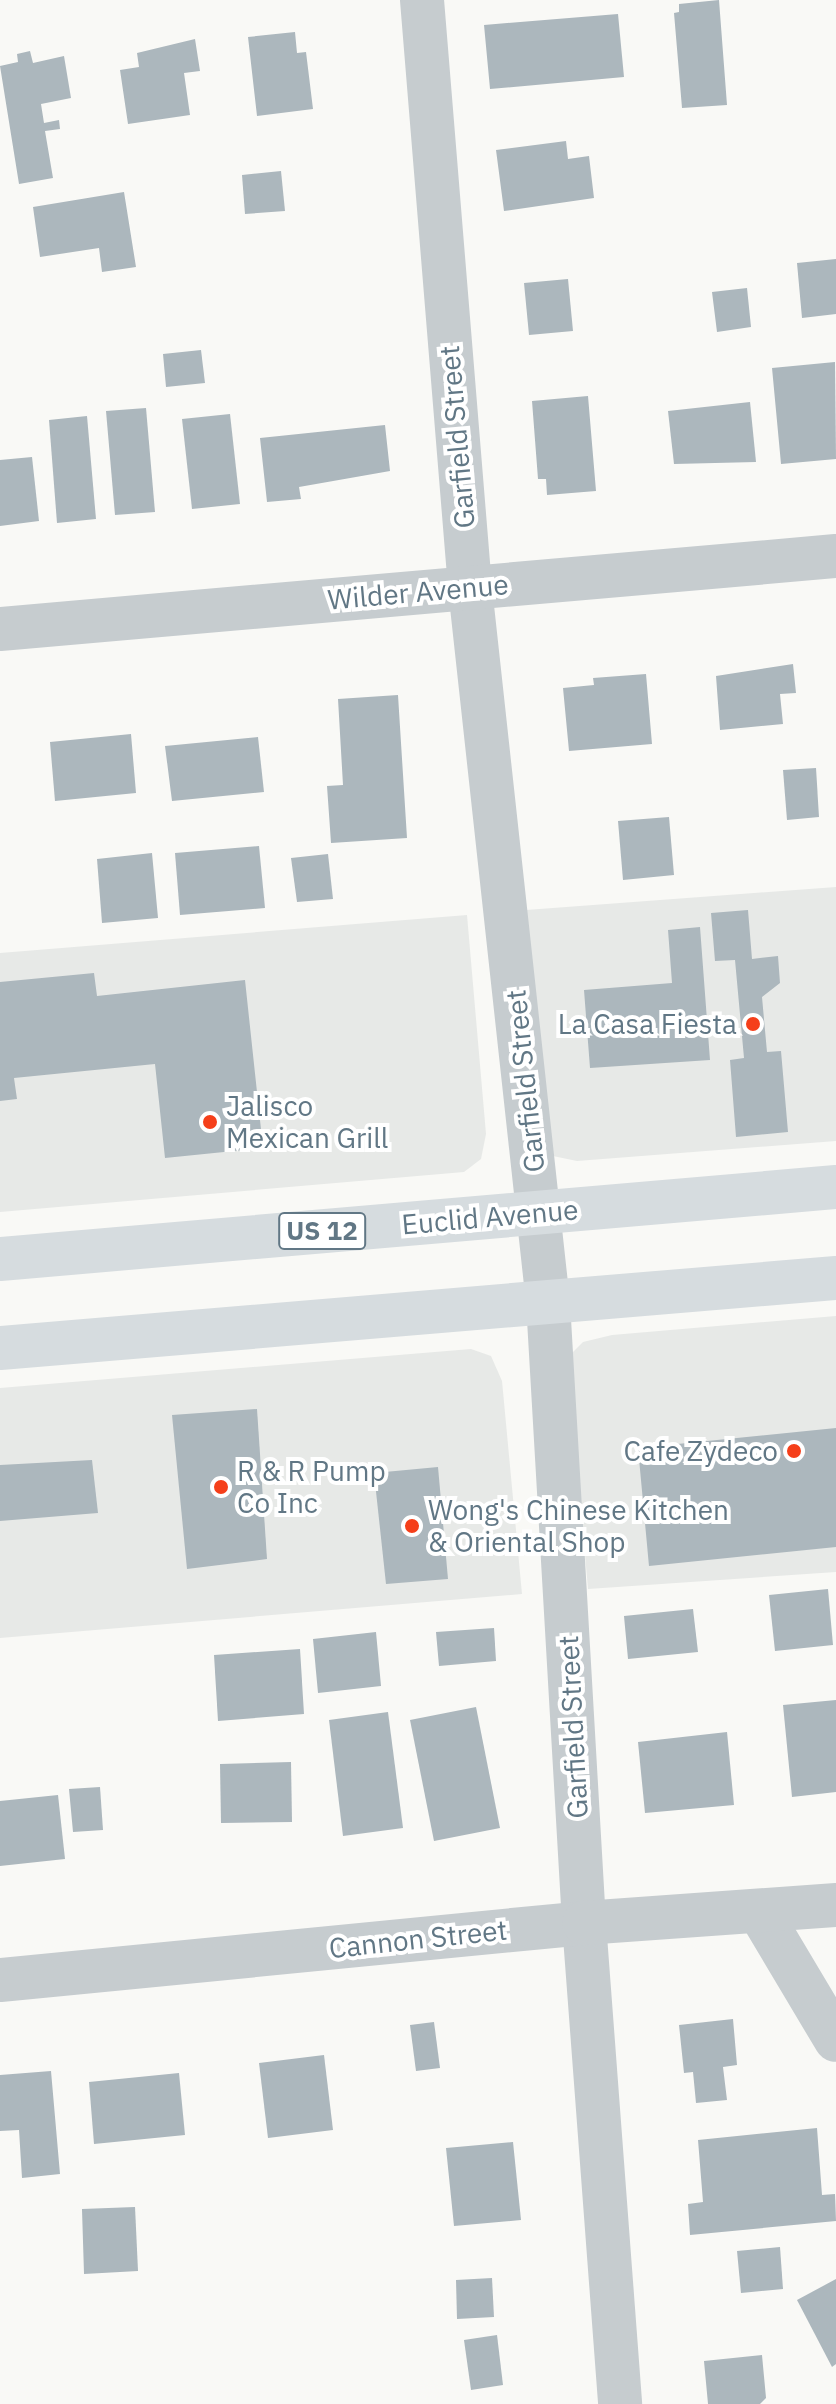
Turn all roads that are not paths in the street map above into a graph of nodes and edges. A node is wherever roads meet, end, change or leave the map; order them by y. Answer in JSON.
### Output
{"nodes":[{"id":1,"x":422,"y":0,"type":"edge"},
{"id":2,"x":836,"y":556,"type":"edge"},
{"id":3,"x":470,"y":588,"type":"junction"},
{"id":4,"x":0,"y":629,"type":"edge"},
{"id":5,"x":836,"y":1187,"type":"edge"},
{"id":6,"x":540,"y":1212,"type":"junction"},
{"id":7,"x":0,"y":1259,"type":"edge"},
{"id":8,"x":836,"y":1278,"type":"edge"},
{"id":9,"x":548,"y":1302,"type":"junction"},
{"id":10,"x":0,"y":1348,"type":"edge"},
{"id":11,"x":836,"y":1905,"type":"edge"},
{"id":12,"x":759,"y":1911,"type":"junction"},
{"id":13,"x":584,"y":1923,"type":"junction"},
{"id":14,"x":0,"y":1980,"type":"edge"},
{"id":15,"x":836,"y":2040,"type":"edge"},
{"id":16,"x":620,"y":2404,"type":"edge"}],
"edges":[{"from":1,"to":3,"type":"street","name":"Garfield Street"},
{"from":2,"to":3,"type":"street","name":"Wilder Avenue"},
{"from":3,"to":4,"type":"street","name":"Wilder Avenue"},
{"from":3,"to":6,"type":"street","name":"Garfield Street"},
{"from":5,"to":6,"type":"highway","name":"Euclid Avenue","number":"US 12"},
{"from":6,"to":7,"type":"highway","name":"Euclid Avenue","number":"US 12"},
{"from":6,"to":9,"type":"street","name":"Garfield Street"},
{"from":8,"to":9,"type":"highway"},
{"from":9,"to":10,"type":"highway"},
{"from":9,"to":13,"type":"street","name":"Garfield Street"},
{"from":11,"to":12,"type":"street","name":"Cannon Street"},
{"from":12,"to":13,"type":"street","name":"Cannon Street"},
{"from":12,"to":15,"type":"street"},
{"from":13,"to":14,"type":"street","name":"Cannon Street"},
{"from":13,"to":16,"type":"street","name":"Garfield Street"}]}
